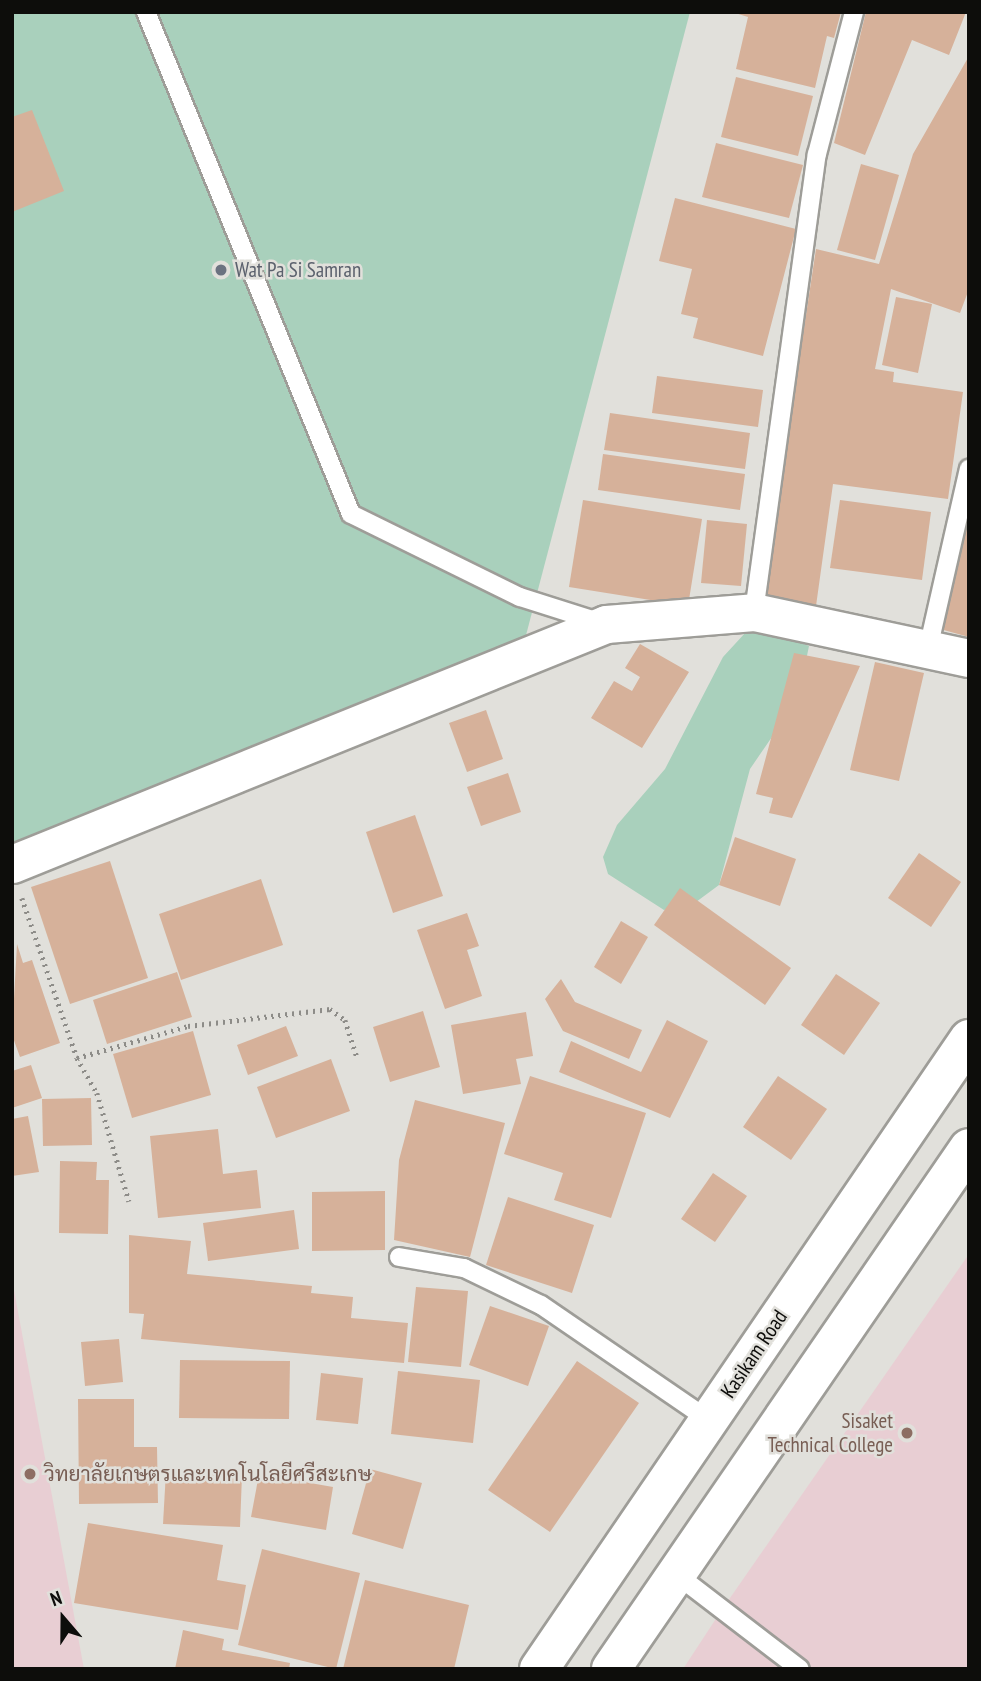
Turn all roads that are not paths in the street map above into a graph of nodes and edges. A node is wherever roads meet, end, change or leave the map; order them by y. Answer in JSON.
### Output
{"nodes":[{"id":1,"x":146,"y":12,"type":"edge"},
{"id":2,"x":854,"y":12,"type":"edge"},
{"id":3,"x":969,"y":470,"type":"edge"},
{"id":4,"x":754,"y":612,"type":"junction"},
{"id":5,"x":606,"y":624,"type":"junction"},
{"id":6,"x":928,"y":649,"type":"junction"},
{"id":7,"x":969,"y":658,"type":"edge"},
{"id":8,"x":14,"y":874,"type":"edge"},
{"id":9,"x":969,"y":1039,"type":"edge"},
{"id":10,"x":969,"y":1148,"type":"edge"},
{"id":11,"x":399,"y":1257,"type":"dead end"},
{"id":12,"x":709,"y":1420,"type":"junction"},
{"id":13,"x":676,"y":1574,"type":"junction"},
{"id":14,"x":538,"y":1669,"type":"edge"},
{"id":15,"x":611,"y":1669,"type":"edge"},
{"id":16,"x":800,"y":1669,"type":"edge"}],
"edges":[{"from":1,"to":5,"type":"lane"},
{"from":2,"to":4,"type":"lane"},
{"from":3,"to":6,"type":"lane"},
{"from":4,"to":5,"type":"street"},
{"from":4,"to":6,"type":"street"},
{"from":5,"to":8,"type":"street"},
{"from":6,"to":7,"type":"street"},
{"from":9,"to":12,"type":"main road","name":"Kasikam Road"},
{"from":10,"to":13,"type":"main road"},
{"from":11,"to":12,"type":"lane"},
{"from":12,"to":14,"type":"main road","name":"Kasikam Road"},
{"from":13,"to":15,"type":"main road"},
{"from":13,"to":16,"type":"lane"}]}
